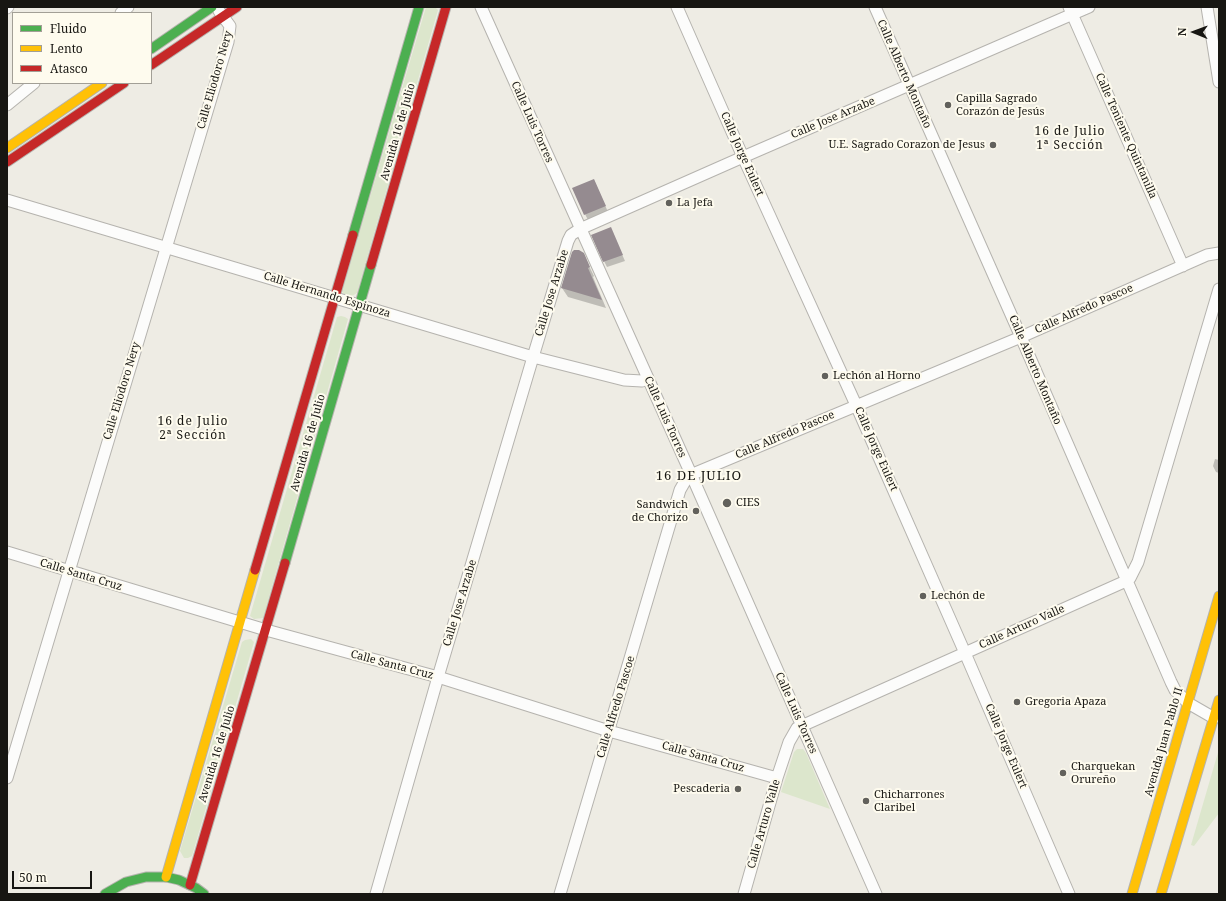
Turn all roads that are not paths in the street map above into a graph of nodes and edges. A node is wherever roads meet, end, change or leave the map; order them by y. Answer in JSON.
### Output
{"nodes":[{"id":1,"x":212,"y":7,"type":"edge"},
{"id":2,"x":216,"y":7,"type":"edge"},
{"id":3,"x":236,"y":7,"type":"edge"},
{"id":4,"x":419,"y":7,"type":"edge"},
{"id":5,"x":446,"y":7,"type":"edge"},
{"id":6,"x":481,"y":7,"type":"edge"},
{"id":7,"x":677,"y":7,"type":"edge"},
{"id":8,"x":875,"y":7,"type":"edge"},
{"id":9,"x":1089,"y":7,"type":"edge"},
{"id":10,"x":1207,"y":7,"type":"edge"},
{"id":11,"x":1071,"y":11,"type":"edge"},
{"id":12,"x":223,"y":16,"type":"junction"},
{"id":13,"x":152,"y":48,"type":"edge"},
{"id":14,"x":152,"y":64,"type":"edge"},
{"id":15,"x":1219,"y":82,"type":"edge"},
{"id":16,"x":33,"y":84,"type":"edge"},
{"id":17,"x":101,"y":84,"type":"edge"},
{"id":18,"x":123,"y":84,"type":"edge"},
{"id":19,"x":909,"y":85,"type":"junction"},
{"id":20,"x":7,"y":105,"type":"edge"},
{"id":21,"x":7,"y":148,"type":"edge"},
{"id":22,"x":743,"y":157,"type":"junction"},
{"id":23,"x":7,"y":162,"type":"edge"},
{"id":24,"x":7,"y":200,"type":"edge"},
{"id":25,"x":580,"y":229,"type":"junction"},
{"id":26,"x":165,"y":247,"type":"junction"},
{"id":27,"x":1219,"y":253,"type":"edge"},
{"id":28,"x":1183,"y":266,"type":"junction"},
{"id":29,"x":1219,"y":289,"type":"edge"},
{"id":30,"x":335,"y":298,"type":"junction"},
{"id":31,"x":360,"y":305,"type":"junction"},
{"id":32,"x":1021,"y":337,"type":"junction"},
{"id":33,"x":533,"y":357,"type":"junction"},
{"id":34,"x":648,"y":378,"type":"junction"},
{"id":35,"x":856,"y":405,"type":"junction"},
{"id":36,"x":691,"y":474,"type":"junction"},
{"id":37,"x":7,"y":552,"type":"edge"},
{"id":38,"x":68,"y":571,"type":"junction"},
{"id":39,"x":1126,"y":581,"type":"junction"},
{"id":40,"x":1219,"y":596,"type":"edge"},
{"id":41,"x":241,"y":623,"type":"junction"},
{"id":42,"x":266,"y":630,"type":"junction"},
{"id":43,"x":965,"y":653,"type":"junction"},
{"id":44,"x":438,"y":677,"type":"junction"},
{"id":45,"x":1219,"y":700,"type":"edge"},
{"id":46,"x":1188,"y":703,"type":"junction"},
{"id":47,"x":1216,"y":718,"type":"edge"},
{"id":48,"x":801,"y":726,"type":"junction"},
{"id":49,"x":1219,"y":729,"type":"edge"},
{"id":50,"x":609,"y":731,"type":"junction"},
{"id":51,"x":7,"y":778,"type":"edge"},
{"id":52,"x":777,"y":778,"type":"junction"},
{"id":53,"x":166,"y":877,"type":"junction"},
{"id":54,"x":190,"y":885,"type":"junction"},
{"id":55,"x":105,"y":894,"type":"edge"},
{"id":56,"x":204,"y":894,"type":"edge"},
{"id":57,"x":376,"y":894,"type":"edge"},
{"id":58,"x":560,"y":894,"type":"edge"},
{"id":59,"x":744,"y":894,"type":"edge"},
{"id":60,"x":876,"y":894,"type":"edge"},
{"id":61,"x":1069,"y":894,"type":"edge"},
{"id":62,"x":1132,"y":894,"type":"edge"},
{"id":63,"x":1161,"y":894,"type":"edge"}],
"edges":[{"from":1,"to":13,"type":"main road"},
{"from":2,"to":12,"type":"street","name":"Calle Eliodoro Nery"},
{"from":3,"to":12,"type":"main road"},
{"from":4,"to":30,"type":"main road","name":"Avenida 16 de Julio"},
{"from":5,"to":31,"type":"main road","name":"Avenida 16 de Julio"},
{"from":6,"to":25,"type":"street","name":"Calle Luis Torres"},
{"from":7,"to":22,"type":"street","name":"Calle Jorge Eulert"},
{"from":8,"to":19,"type":"street","name":"Calle Alberto Montaño"},
{"from":9,"to":11,"type":"street","name":"Calle Jose Arzabe"},
{"from":10,"to":15,"type":"street"},
{"from":11,"to":19,"type":"street","name":"Calle Jose Arzabe"},
{"from":11,"to":28,"type":"street","name":"Calle Teniente Quintanilla"},
{"from":12,"to":14,"type":"main road"},
{"from":12,"to":26,"type":"street","name":"Calle Eliodoro Nery"},
{"from":16,"to":20,"type":"street"},
{"from":17,"to":21,"type":"main road"},
{"from":18,"to":23,"type":"main road"},
{"from":19,"to":22,"type":"street","name":"Calle Jose Arzabe"},
{"from":19,"to":32,"type":"street","name":"Calle Alberto Montaño"},
{"from":22,"to":25,"type":"street","name":"Calle Jose Arzabe"},
{"from":22,"to":35,"type":"street","name":"Calle Jorge Eulert"},
{"from":24,"to":26,"type":"street","name":"Calle Hernando Espinoza"},
{"from":25,"to":33,"type":"street","name":"Calle Jose Arzabe"},
{"from":25,"to":34,"type":"street","name":"Calle Luis Torres"},
{"from":26,"to":30,"type":"street","name":"Calle Hernando Espinoza"},
{"from":26,"to":38,"type":"street","name":"Calle Eliodoro Nery"},
{"from":27,"to":28,"type":"street","name":"Calle Alfredo Pascoe"},
{"from":28,"to":32,"type":"street","name":"Calle Alfredo Pascoe"},
{"from":29,"to":39,"type":"street"},
{"from":30,"to":31,"type":"street","name":"Calle Hernando Espinoza"},
{"from":30,"to":41,"type":"main road","name":"Avenida 16 de Julio"},
{"from":31,"to":33,"type":"street","name":"Calle Hernando Espinoza"},
{"from":31,"to":42,"type":"main road","name":"Avenida 16 de Julio"},
{"from":32,"to":35,"type":"street","name":"Calle Alfredo Pascoe"},
{"from":32,"to":39,"type":"street","name":"Calle Alberto Montaño"},
{"from":33,"to":34,"type":"street","name":"Calle Hernando Espinoza"},
{"from":33,"to":44,"type":"street","name":"Calle Jose Arzabe"},
{"from":34,"to":36,"type":"street","name":"Calle Luis Torres"},
{"from":35,"to":36,"type":"street","name":"Calle Alfredo Pascoe"},
{"from":35,"to":43,"type":"street","name":"Calle Jorge Eulert"},
{"from":36,"to":48,"type":"street","name":"Calle Luis Torres"},
{"from":36,"to":50,"type":"street","name":"Calle Alfredo Pascoe"},
{"from":37,"to":38,"type":"street","name":"Calle Santa Cruz"},
{"from":38,"to":41,"type":"street","name":"Calle Santa Cruz"},
{"from":38,"to":51,"type":"street","name":"Calle Eliodoro Nery"},
{"from":39,"to":43,"type":"street","name":"Calle Arturo Valle"},
{"from":39,"to":46,"type":"street","name":"Calle Alberto Montaño"},
{"from":40,"to":46,"type":"main road","name":"Avenida Juan Pablo II"},
{"from":41,"to":42,"type":"street","name":"Calle Santa Cruz"},
{"from":41,"to":53,"type":"main road","name":"Avenida 16 de Julio"},
{"from":42,"to":44,"type":"street","name":"Calle Santa Cruz"},
{"from":42,"to":54,"type":"main road","name":"Avenida 16 de Julio"},
{"from":43,"to":48,"type":"street","name":"Calle Arturo Valle"},
{"from":43,"to":61,"type":"street","name":"Calle Jorge Eulert"},
{"from":44,"to":50,"type":"street","name":"Calle Santa Cruz"},
{"from":44,"to":57,"type":"street","name":"Calle Jose Arzabe"},
{"from":45,"to":47,"type":"main road"},
{"from":46,"to":47,"type":"street","name":"Calle Alberto Montaño"},
{"from":46,"to":62,"type":"main road","name":"Avenida Juan Pablo II"},
{"from":47,"to":49,"type":"street"},
{"from":47,"to":63,"type":"main road"},
{"from":48,"to":52,"type":"street","name":"Calle Arturo Valle"},
{"from":48,"to":60,"type":"street","name":"Calle Luis Torres"},
{"from":50,"to":52,"type":"street","name":"Calle Santa Cruz"},
{"from":50,"to":58,"type":"street","name":"Calle Alfredo Pascoe"},
{"from":52,"to":59,"type":"street","name":"Calle Arturo Valle"},
{"from":53,"to":54,"type":"main road"},
{"from":53,"to":55,"type":"main road"},
{"from":54,"to":56,"type":"main road"}]}
